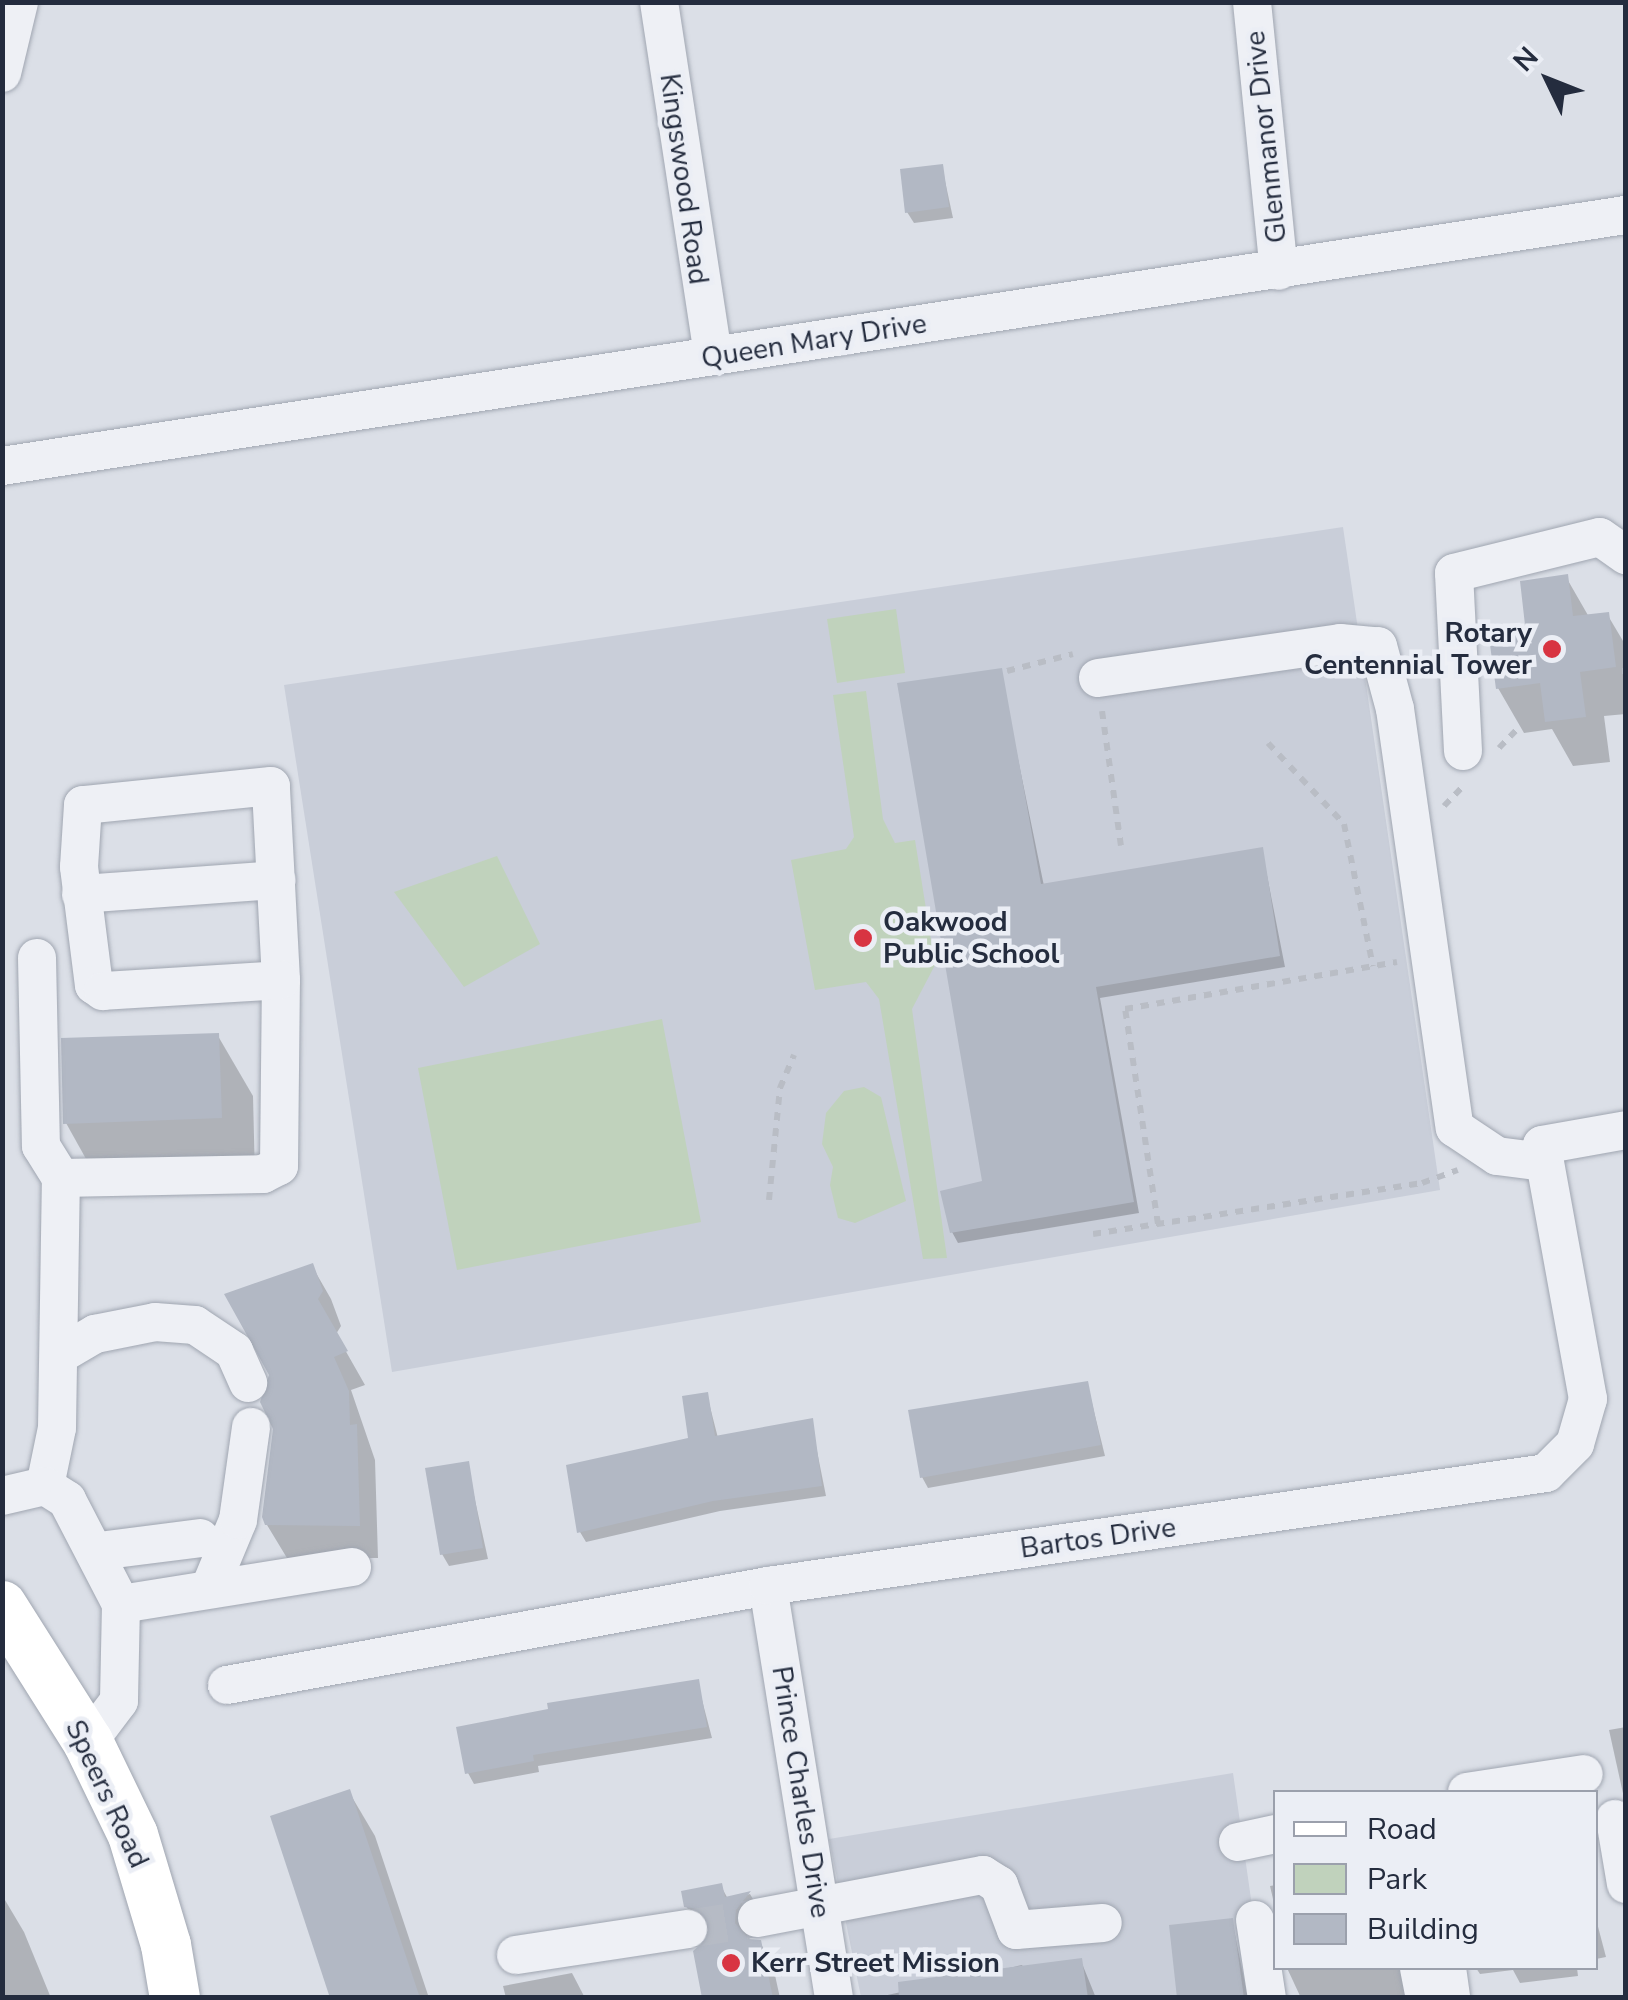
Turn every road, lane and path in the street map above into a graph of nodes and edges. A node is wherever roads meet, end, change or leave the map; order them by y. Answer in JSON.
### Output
{"nodes":[{"id":1,"x":20,"y":2,"type":"edge"},
{"id":2,"x":659,"y":2,"type":"edge"},
{"id":3,"x":1252,"y":2,"type":"edge"},
{"id":4,"x":2,"y":72,"type":"edge"},
{"id":5,"x":1626,"y":214,"type":"edge"},
{"id":6,"x":1279,"y":271,"type":"junction"},
{"id":7,"x":712,"y":356,"type":"junction"},
{"id":8,"x":2,"y":466,"type":"edge"},
{"id":9,"x":1626,"y":555,"type":"edge"},
{"id":10,"x":1007,"y":671,"type":"dead end"},
{"id":11,"x":1098,"y":678,"type":"junction"},
{"id":12,"x":1268,"y":743,"type":"dead end"},
{"id":13,"x":1463,"y":750,"type":"dead end"},
{"id":14,"x":1121,"y":846,"type":"dead end"},
{"id":15,"x":277,"y":880,"type":"junction"},
{"id":16,"x":82,"y":894,"type":"junction"},
{"id":17,"x":87,"y":955,"type":"junction"},
{"id":18,"x":1430,"y":956,"type":"junction"},
{"id":19,"x":20,"y":960,"type":"edge"},
{"id":20,"x":1373,"y":966,"type":"junction"},
{"id":21,"x":281,"y":980,"type":"junction"},
{"id":22,"x":794,"y":1055,"type":"dead end"},
{"id":23,"x":1626,"y":1130,"type":"edge"},
{"id":24,"x":1497,"y":1156,"type":"junction"},
{"id":25,"x":1544,"y":1162,"type":"junction"},
{"id":26,"x":62,"y":1178,"type":"junction"},
{"id":27,"x":770,"y":1200,"type":"dead end"},
{"id":28,"x":1158,"y":1224,"type":"junction"},
{"id":29,"x":1094,"y":1234,"type":"dead end"},
{"id":30,"x":59,"y":1355,"type":"junction"},
{"id":31,"x":248,"y":1383,"type":"dead end"},
{"id":32,"x":251,"y":1427,"type":"dead end"},
{"id":33,"x":45,"y":1486,"type":"junction"},
{"id":34,"x":2,"y":1496,"type":"edge"},
{"id":35,"x":200,"y":1538,"type":"dead end"},
{"id":36,"x":99,"y":1552,"type":"junction"},
{"id":37,"x":352,"y":1567,"type":"dead end"},
{"id":38,"x":211,"y":1586,"type":"junction"},
{"id":39,"x":768,"y":1586,"type":"junction"},
{"id":40,"x":122,"y":1604,"type":"junction"},
{"id":41,"x":2,"y":1606,"type":"edge"},
{"id":42,"x":228,"y":1685,"type":"dead end"},
{"id":43,"x":88,"y":1742,"type":"junction"},
{"id":44,"x":1584,"y":1774,"type":"dead end"},
{"id":45,"x":1480,"y":1790,"type":"edge"},
{"id":46,"x":1615,"y":1819,"type":"dead end"},
{"id":47,"x":1273,"y":1835,"type":"edge"},
{"id":48,"x":1238,"y":1842,"type":"dead end"},
{"id":49,"x":1626,"y":1884,"type":"edge"},
{"id":50,"x":818,"y":1906,"type":"junction"},
{"id":51,"x":757,"y":1918,"type":"tunnel mouth"},
{"id":52,"x":1255,"y":1920,"type":"dead end"},
{"id":53,"x":1104,"y":1923,"type":"dead end"},
{"id":54,"x":688,"y":1929,"type":"tunnel mouth"},
{"id":55,"x":516,"y":1955,"type":"dead end"},
{"id":56,"x":1419,"y":1970,"type":"edge"},
{"id":57,"x":1447,"y":1970,"type":"edge"},
{"id":58,"x":175,"y":1998,"type":"edge"},
{"id":59,"x":834,"y":1998,"type":"edge"},
{"id":60,"x":1268,"y":1998,"type":"edge"},
{"id":61,"x":1424,"y":1998,"type":"edge"},
{"id":62,"x":1450,"y":1998,"type":"edge"}],
"edges":[{"from":1,"to":4,"type":"street"},
{"from":2,"to":7,"type":"street","name":"Kingswood Road"},
{"from":3,"to":6,"type":"street","name":"Glenmanor Drive"},
{"from":5,"to":6,"type":"street","name":"Queen Mary Drive"},
{"from":6,"to":7,"type":"street","name":"Queen Mary Drive"},
{"from":7,"to":8,"type":"street","name":"Queen Mary Drive"},
{"from":9,"to":13,"type":"street"},
{"from":10,"to":11,"type":"path"},
{"from":11,"to":14,"type":"path"},
{"from":11,"to":18,"type":"street"},
{"from":12,"to":20,"type":"path"},
{"from":15,"to":16,"type":"street"},
{"from":15,"to":16,"type":"street"},
{"from":15,"to":21,"type":"street"},
{"from":16,"to":17,"type":"street"},
{"from":17,"to":19,"type":"street"},
{"from":17,"to":21,"type":"street"},
{"from":18,"to":20,"type":"path"},
{"from":18,"to":24,"type":"street"},
{"from":19,"to":26,"type":"street"},
{"from":20,"to":28,"type":"path"},
{"from":21,"to":26,"type":"street"},
{"from":22,"to":27,"type":"path"},
{"from":23,"to":25,"type":"street"},
{"from":24,"to":25,"type":"street"},
{"from":24,"to":28,"type":"path"},
{"from":25,"to":39,"type":"street","name":"Bartos Drive"},
{"from":26,"to":30,"type":"street"},
{"from":28,"to":29,"type":"path"},
{"from":30,"to":31,"type":"street"},
{"from":30,"to":33,"type":"street"},
{"from":32,"to":38,"type":"street"},
{"from":33,"to":34,"type":"street"},
{"from":33,"to":36,"type":"street"},
{"from":35,"to":36,"type":"street"},
{"from":36,"to":40,"type":"street"},
{"from":37,"to":38,"type":"street"},
{"from":38,"to":40,"type":"street"},
{"from":39,"to":42,"type":"street","name":"Bartos Drive"},
{"from":39,"to":50,"type":"street","name":"Prince Charles Drive"},
{"from":40,"to":43,"type":"street"},
{"from":41,"to":43,"type":"main road","name":"Speers Road"},
{"from":43,"to":58,"type":"main road","name":"Speers Road"},
{"from":44,"to":45,"type":"street"},
{"from":46,"to":49,"type":"street"},
{"from":47,"to":48,"type":"street"},
{"from":50,"to":51,"type":"street"},
{"from":50,"to":53,"type":"street"},
{"from":50,"to":59,"type":"street","name":"Prince Charles Drive"},
{"from":52,"to":60,"type":"street"},
{"from":54,"to":55,"type":"street"},
{"from":56,"to":61,"type":"street"},
{"from":57,"to":62,"type":"street"}]}
